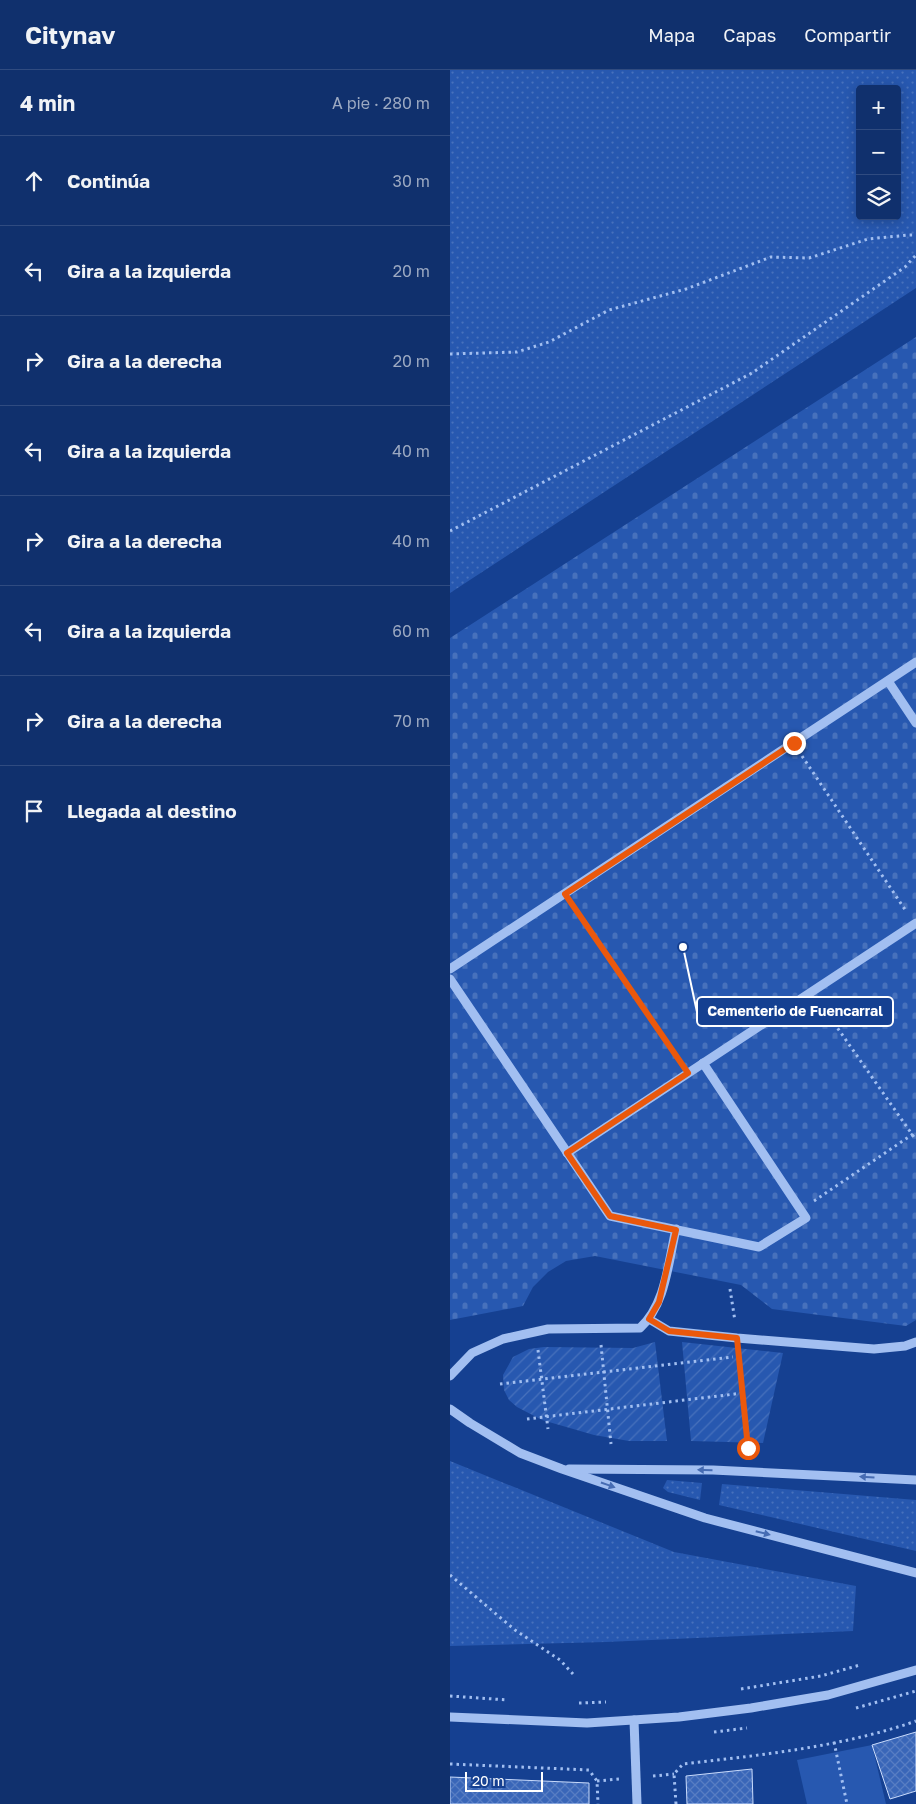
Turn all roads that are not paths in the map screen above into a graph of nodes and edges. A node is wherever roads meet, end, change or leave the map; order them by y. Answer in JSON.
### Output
{"nodes":[{"id":1,"x":916,"y":662,"type":"edge"},
{"id":2,"x":888,"y":681,"type":"junction"},
{"id":3,"x":916,"y":723,"type":"edge"},
{"id":4,"x":915,"y":923,"type":"edge"},
{"id":5,"x":450,"y":970,"type":"edge"},
{"id":6,"x":450,"y":979,"type":"edge"},
{"id":7,"x":703,"y":1063,"type":"junction"},
{"id":8,"x":567,"y":1153,"type":"junction"},
{"id":9,"x":676,"y":1230,"type":"junction"},
{"id":10,"x":649,"y":1319,"type":"junction"},
{"id":11,"x":916,"y":1342,"type":"edge"},
{"id":12,"x":450,"y":1376,"type":"edge"},
{"id":13,"x":450,"y":1409,"type":"edge"},
{"id":14,"x":562,"y":1469,"type":"junction"},
{"id":15,"x":916,"y":1480,"type":"edge"},
{"id":16,"x":916,"y":1572,"type":"edge"},
{"id":17,"x":916,"y":1670,"type":"edge"},
{"id":18,"x":450,"y":1716,"type":"edge"},
{"id":19,"x":634,"y":1720,"type":"junction"},
{"id":20,"x":637,"y":1804,"type":"edge"}],
"edges":[{"from":1,"to":2,"type":"street"},
{"from":2,"to":3,"type":"street"},
{"from":2,"to":5,"type":"street"},
{"from":4,"to":7,"type":"street"},
{"from":6,"to":8,"type":"street"},
{"from":7,"to":8,"type":"street"},
{"from":7,"to":9,"type":"street"},
{"from":8,"to":9,"type":"street"},
{"from":9,"to":10,"type":"street"},
{"from":10,"to":11,"type":"street"},
{"from":10,"to":12,"type":"street"},
{"from":13,"to":14,"type":"street"},
{"from":15,"to":14,"type":"street","one_way":true},
{"from":14,"to":16,"type":"street","one_way":true},
{"from":17,"to":19,"type":"street"},
{"from":18,"to":19,"type":"street"},
{"from":19,"to":20,"type":"street"}]}
